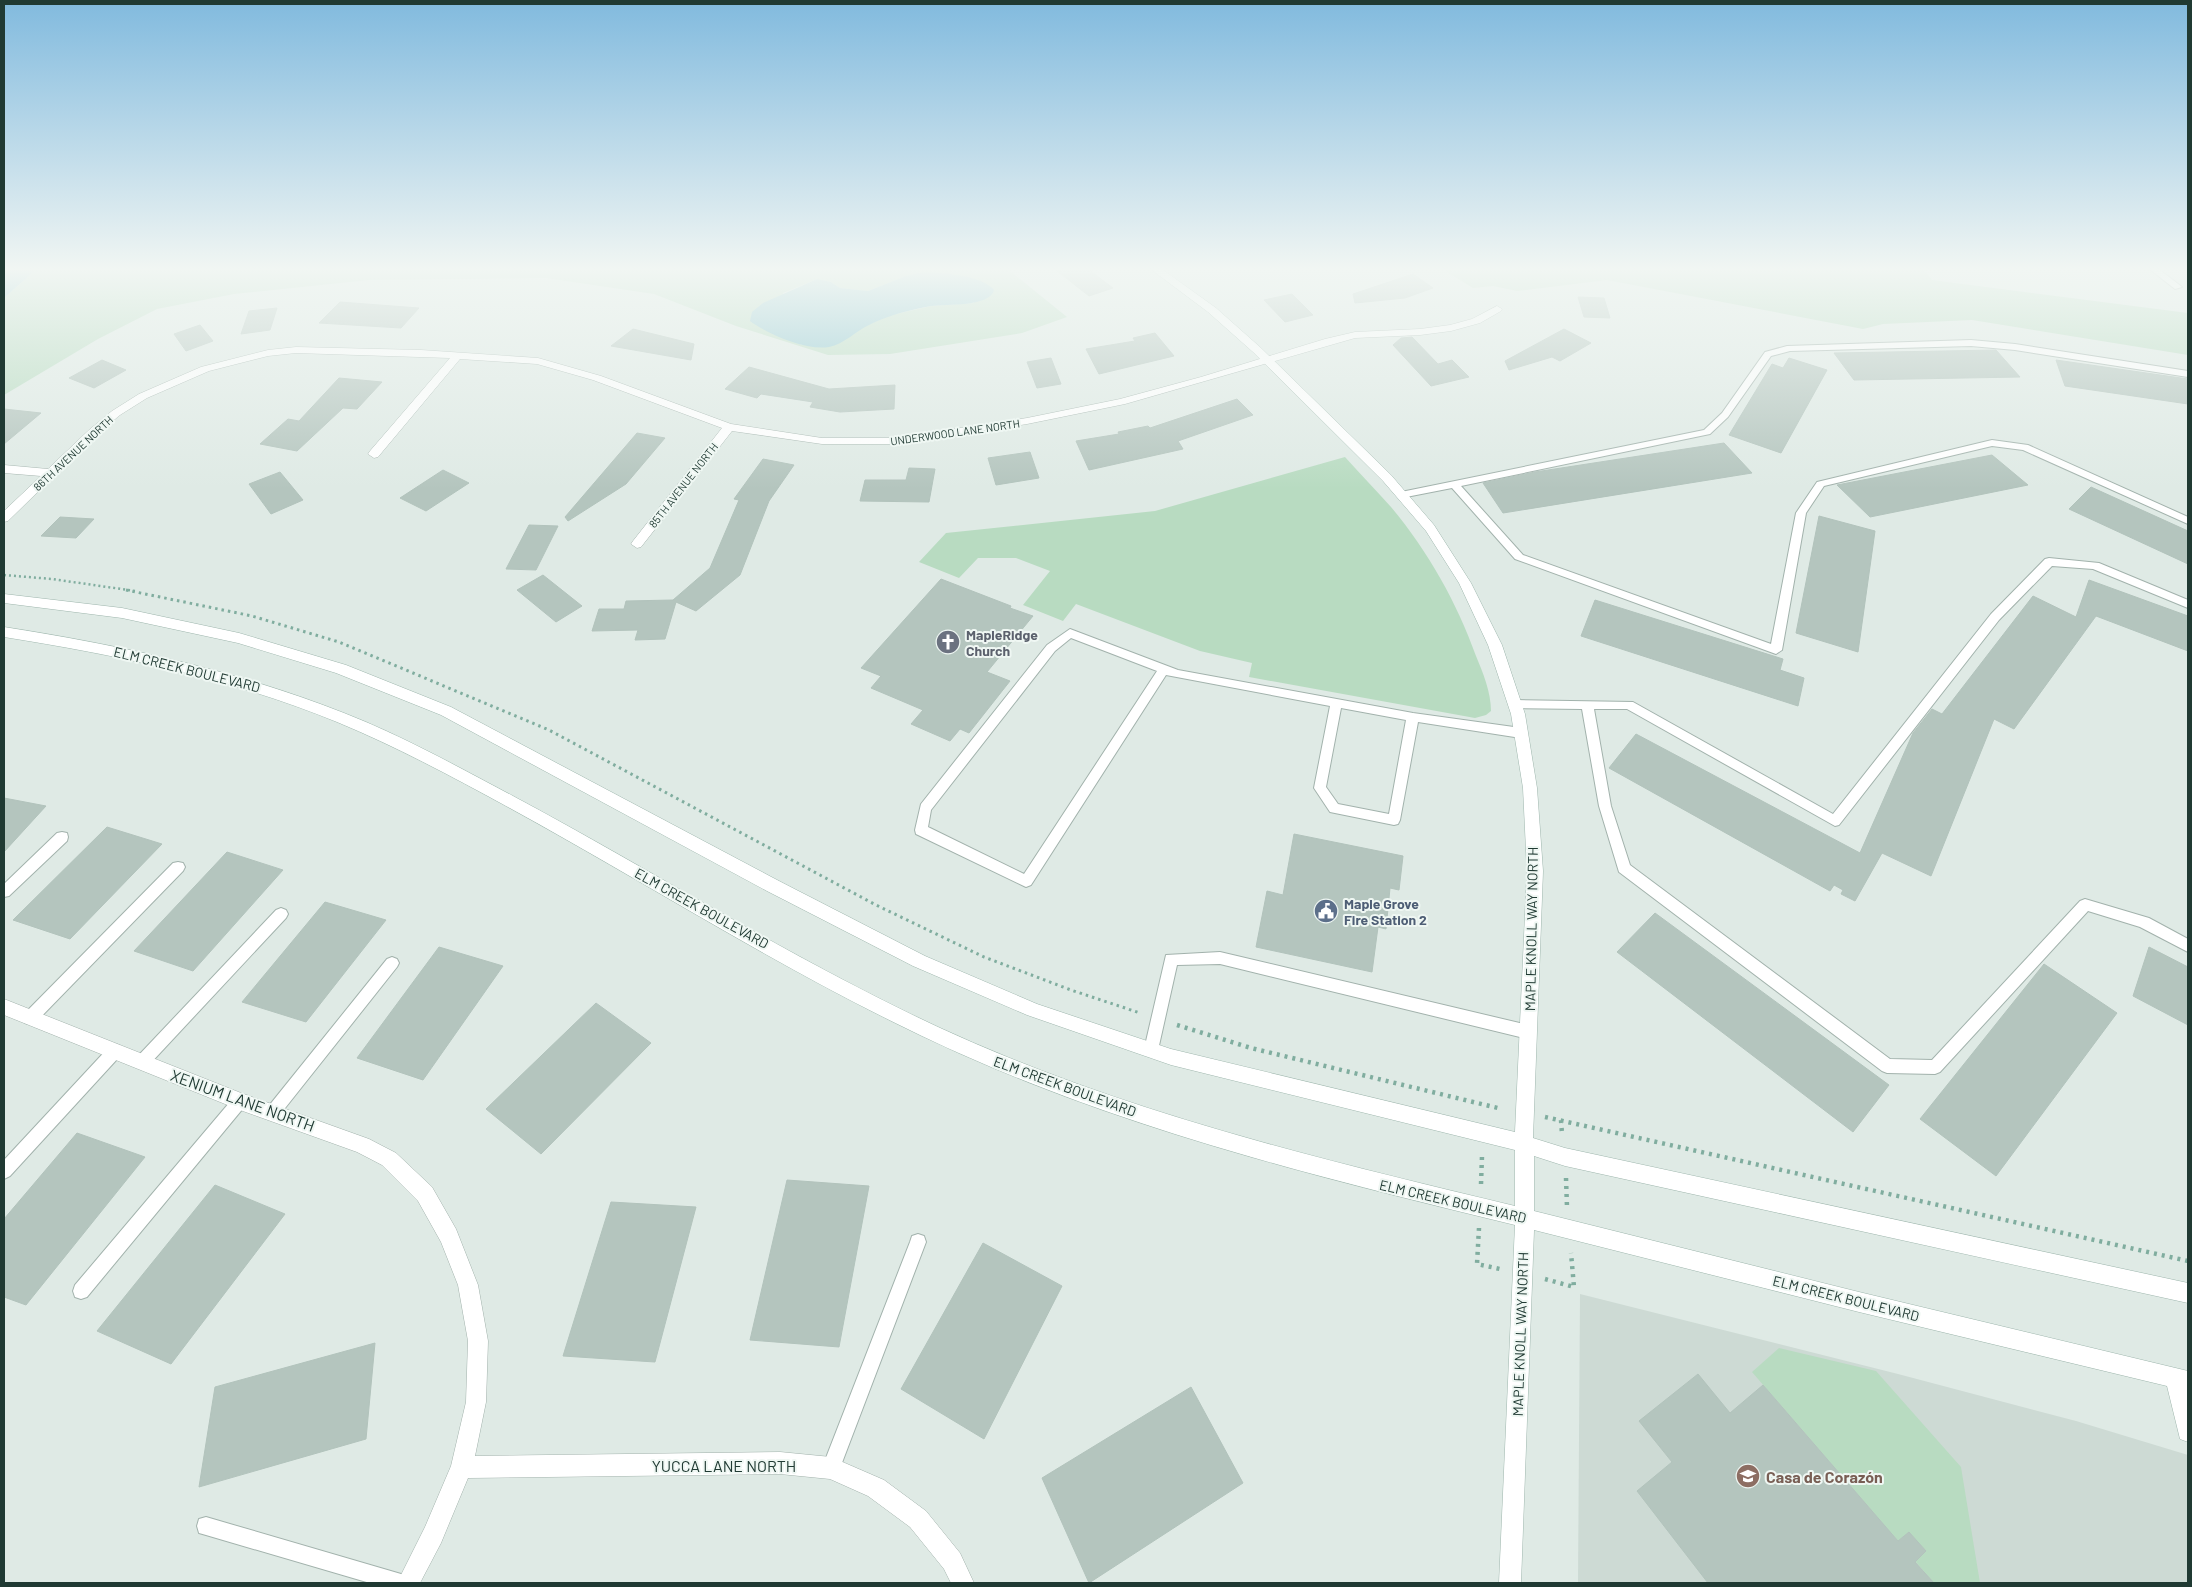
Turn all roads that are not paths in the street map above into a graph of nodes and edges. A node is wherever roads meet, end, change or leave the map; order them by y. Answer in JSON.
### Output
{"nodes":[{"id":1,"x":1246,"y":341,"type":"edge"},
{"id":2,"x":1333,"y":341,"type":"edge"},
{"id":3,"x":458,"y":355,"type":"junction"},
{"id":4,"x":1266,"y":359,"type":"junction"},
{"id":5,"x":2188,"y":374,"type":"edge"},
{"id":6,"x":174,"y":381,"type":"joint"},
{"id":7,"x":729,"y":427,"type":"junction"},
{"id":8,"x":374,"y":454,"type":"dead end"},
{"id":9,"x":4,"y":469,"type":"edge"},
{"id":10,"x":50,"y":473,"type":"junction"},
{"id":11,"x":1454,"y":484,"type":"junction"},
{"id":12,"x":1401,"y":495,"type":"junction"},
{"id":13,"x":4,"y":518,"type":"edge"},
{"id":14,"x":2188,"y":521,"type":"edge"},
{"id":15,"x":637,"y":544,"type":"dead end"},
{"id":16,"x":4,"y":599,"type":"edge"},
{"id":17,"x":2188,"y":604,"type":"edge"},
{"id":18,"x":4,"y":632,"type":"edge"},
{"id":19,"x":1164,"y":669,"type":"junction"},
{"id":20,"x":1336,"y":703,"type":"junction"},
{"id":21,"x":1515,"y":704,"type":"junction"},
{"id":22,"x":1587,"y":705,"type":"junction"},
{"id":23,"x":1413,"y":717,"type":"junction"},
{"id":24,"x":1522,"y":734,"type":"junction"},
{"id":25,"x":62,"y":837,"type":"dead end"},
{"id":26,"x":178,"y":867,"type":"dead end"},
{"id":27,"x":4,"y":892,"type":"edge"},
{"id":28,"x":281,"y":914,"type":"dead end"},
{"id":29,"x":2188,"y":946,"type":"edge"},
{"id":30,"x":392,"y":963,"type":"dead end"},
{"id":31,"x":4,"y":1007,"type":"edge"},
{"id":32,"x":30,"y":1018,"type":"junction"},
{"id":33,"x":1528,"y":1032,"type":"junction"},
{"id":34,"x":1152,"y":1050,"type":"junction"},
{"id":35,"x":115,"y":1051,"type":"junction"},
{"id":36,"x":142,"y":1062,"type":"junction"},
{"id":37,"x":240,"y":1101,"type":"junction"},
{"id":38,"x":273,"y":1112,"type":"junction"},
{"id":39,"x":1523,"y":1144,"type":"junction"},
{"id":40,"x":4,"y":1171,"type":"edge"},
{"id":41,"x":1525,"y":1218,"type":"junction"},
{"id":42,"x":918,"y":1242,"type":"dead end"},
{"id":43,"x":81,"y":1291,"type":"dead end"},
{"id":44,"x":2188,"y":1293,"type":"edge"},
{"id":45,"x":2182,"y":1380,"type":"edge"},
{"id":46,"x":2188,"y":1431,"type":"edge"},
{"id":47,"x":462,"y":1467,"type":"junction"},
{"id":48,"x":831,"y":1468,"type":"junction"},
{"id":49,"x":206,"y":1526,"type":"dead end"},
{"id":50,"x":401,"y":1583,"type":"edge"},
{"id":51,"x":408,"y":1583,"type":"edge"},
{"id":52,"x":963,"y":1583,"type":"edge"},
{"id":53,"x":1510,"y":1583,"type":"edge"}],
"edges":[{"from":1,"to":4,"type":"street","name":"MAPLE KNOLL WAY NORTH"},
{"from":2,"to":4,"type":"street","name":"UNDERWOOD LANE NORTH"},
{"from":3,"to":6,"type":"street","name":"UNDERWOOD LANE NORTH"},
{"from":3,"to":7,"type":"street","name":"UNDERWOOD LANE NORTH"},
{"from":3,"to":8,"type":"street"},
{"from":4,"to":7,"type":"street","name":"UNDERWOOD LANE NORTH"},
{"from":4,"to":12,"type":"street","name":"MAPLE KNOLL WAY NORTH"},
{"from":5,"to":11,"type":"lane"},
{"from":6,"to":10,"type":"street","name":"86TH AVENUE NORTH"},
{"from":7,"to":15,"type":"street","name":"85TH AVENUE NORTH"},
{"from":9,"to":10,"type":"street"},
{"from":10,"to":13,"type":"street","name":"86TH AVENUE NORTH"},
{"from":11,"to":12,"type":"lane"},
{"from":11,"to":14,"type":"lane"},
{"from":12,"to":21,"type":"street","name":"MAPLE KNOLL WAY NORTH"},
{"from":16,"to":34,"type":"street"},
{"from":17,"to":22,"type":"lane"},
{"from":18,"to":41,"type":"street","name":"ELM CREEK BOULEVARD"},
{"from":19,"to":19,"type":"lane"},
{"from":19,"to":20,"type":"lane"},
{"from":20,"to":23,"type":"lane"},
{"from":20,"to":23,"type":"lane"},
{"from":21,"to":22,"type":"lane"},
{"from":21,"to":24,"type":"street","name":"MAPLE KNOLL WAY NORTH"},
{"from":22,"to":29,"type":"lane"},
{"from":23,"to":24,"type":"lane"},
{"from":24,"to":33,"type":"street","name":"MAPLE KNOLL WAY NORTH"},
{"from":25,"to":27,"type":"lane"},
{"from":26,"to":32,"type":"lane"},
{"from":28,"to":36,"type":"lane"},
{"from":30,"to":38,"type":"lane"},
{"from":31,"to":32,"type":"street","name":"XENIUM LANE NORTH"},
{"from":32,"to":35,"type":"street","name":"XENIUM LANE NORTH"},
{"from":33,"to":34,"type":"lane"},
{"from":33,"to":39,"type":"street","name":"MAPLE KNOLL WAY NORTH"},
{"from":34,"to":39,"type":"street"},
{"from":35,"to":36,"type":"street","name":"XENIUM LANE NORTH"},
{"from":35,"to":40,"type":"lane"},
{"from":36,"to":37,"type":"street","name":"XENIUM LANE NORTH"},
{"from":37,"to":38,"type":"street","name":"XENIUM LANE NORTH"},
{"from":37,"to":43,"type":"lane"},
{"from":38,"to":47,"type":"street","name":"XENIUM LANE NORTH"},
{"from":39,"to":41,"type":"street","name":"MAPLE KNOLL WAY NORTH"},
{"from":39,"to":44,"type":"street"},
{"from":41,"to":45,"type":"street","name":"ELM CREEK BOULEVARD"},
{"from":41,"to":53,"type":"street","name":"MAPLE KNOLL WAY NORTH"},
{"from":42,"to":48,"type":"lane"},
{"from":45,"to":46,"type":"street"},
{"from":47,"to":48,"type":"street","name":"YUCCA LANE NORTH"},
{"from":47,"to":51,"type":"street"},
{"from":48,"to":52,"type":"street","name":"YUCCA LANE NORTH"},
{"from":49,"to":50,"type":"lane"}]}
